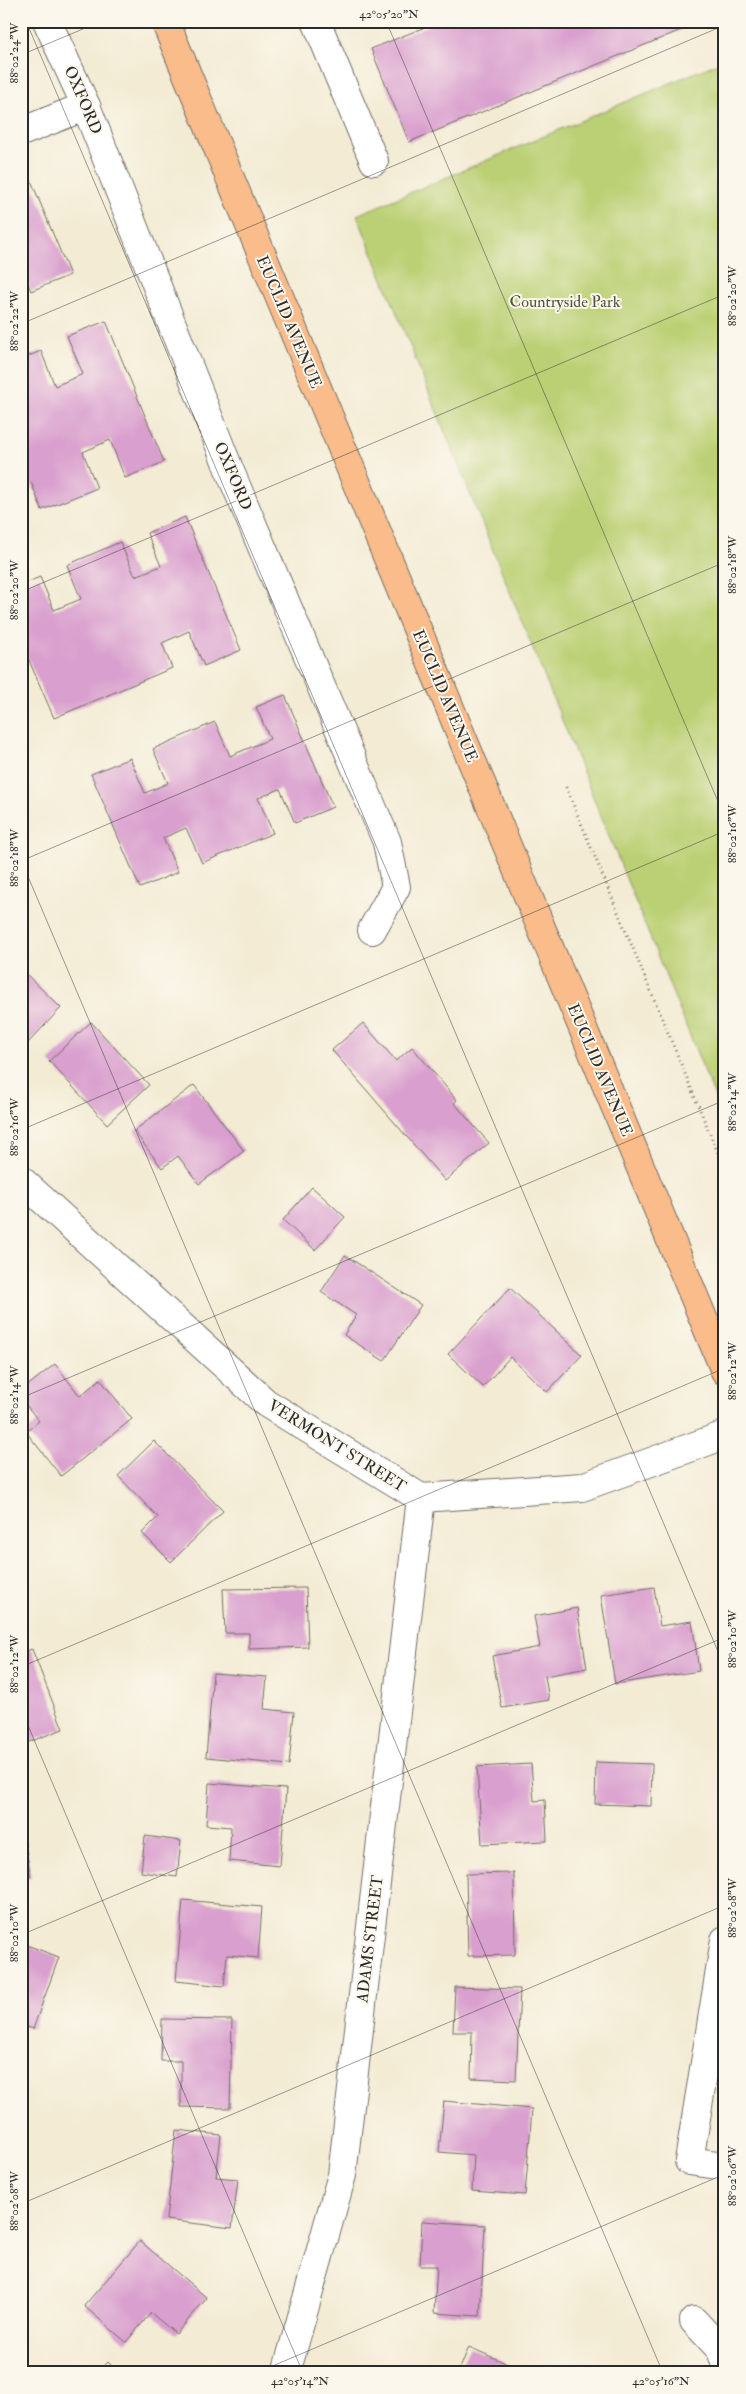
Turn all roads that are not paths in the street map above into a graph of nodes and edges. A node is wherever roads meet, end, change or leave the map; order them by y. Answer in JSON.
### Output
{"nodes":[{"id":1,"x":47,"y":21,"type":"edge"},
{"id":2,"x":165,"y":21,"type":"edge"},
{"id":3,"x":316,"y":21,"type":"edge"},
{"id":4,"x":86,"y":106,"type":"junction"},
{"id":5,"x":21,"y":132,"type":"edge"},
{"id":6,"x":374,"y":161,"type":"dead end"},
{"id":7,"x":372,"y":930,"type":"dead end"},
{"id":8,"x":21,"y":1180,"type":"edge"},
{"id":9,"x":725,"y":1371,"type":"edge"},
{"id":10,"x":725,"y":1435,"type":"edge"},
{"id":11,"x":421,"y":1498,"type":"junction"},
{"id":12,"x":725,"y":1940,"type":"edge"},
{"id":13,"x":725,"y":2166,"type":"edge"},
{"id":14,"x":694,"y":2321,"type":"dead end"},
{"id":15,"x":725,"y":2362,"type":"edge"},
{"id":16,"x":286,"y":2373,"type":"edge"}],
"edges":[{"from":1,"to":4,"type":"street","name":"OXFORD"},
{"from":2,"to":9,"type":"main road","name":"EUCLID AVENUE"},
{"from":3,"to":6,"type":"street"},
{"from":4,"to":5,"type":"street"},
{"from":4,"to":7,"type":"street","name":"OXFORD"},
{"from":8,"to":11,"type":"street","name":"VERMONT STREET"},
{"from":10,"to":11,"type":"street","name":"VERMONT STREET"},
{"from":11,"to":16,"type":"street","name":"ADAMS STREET"},
{"from":12,"to":13,"type":"street"},
{"from":14,"to":15,"type":"street"}]}
